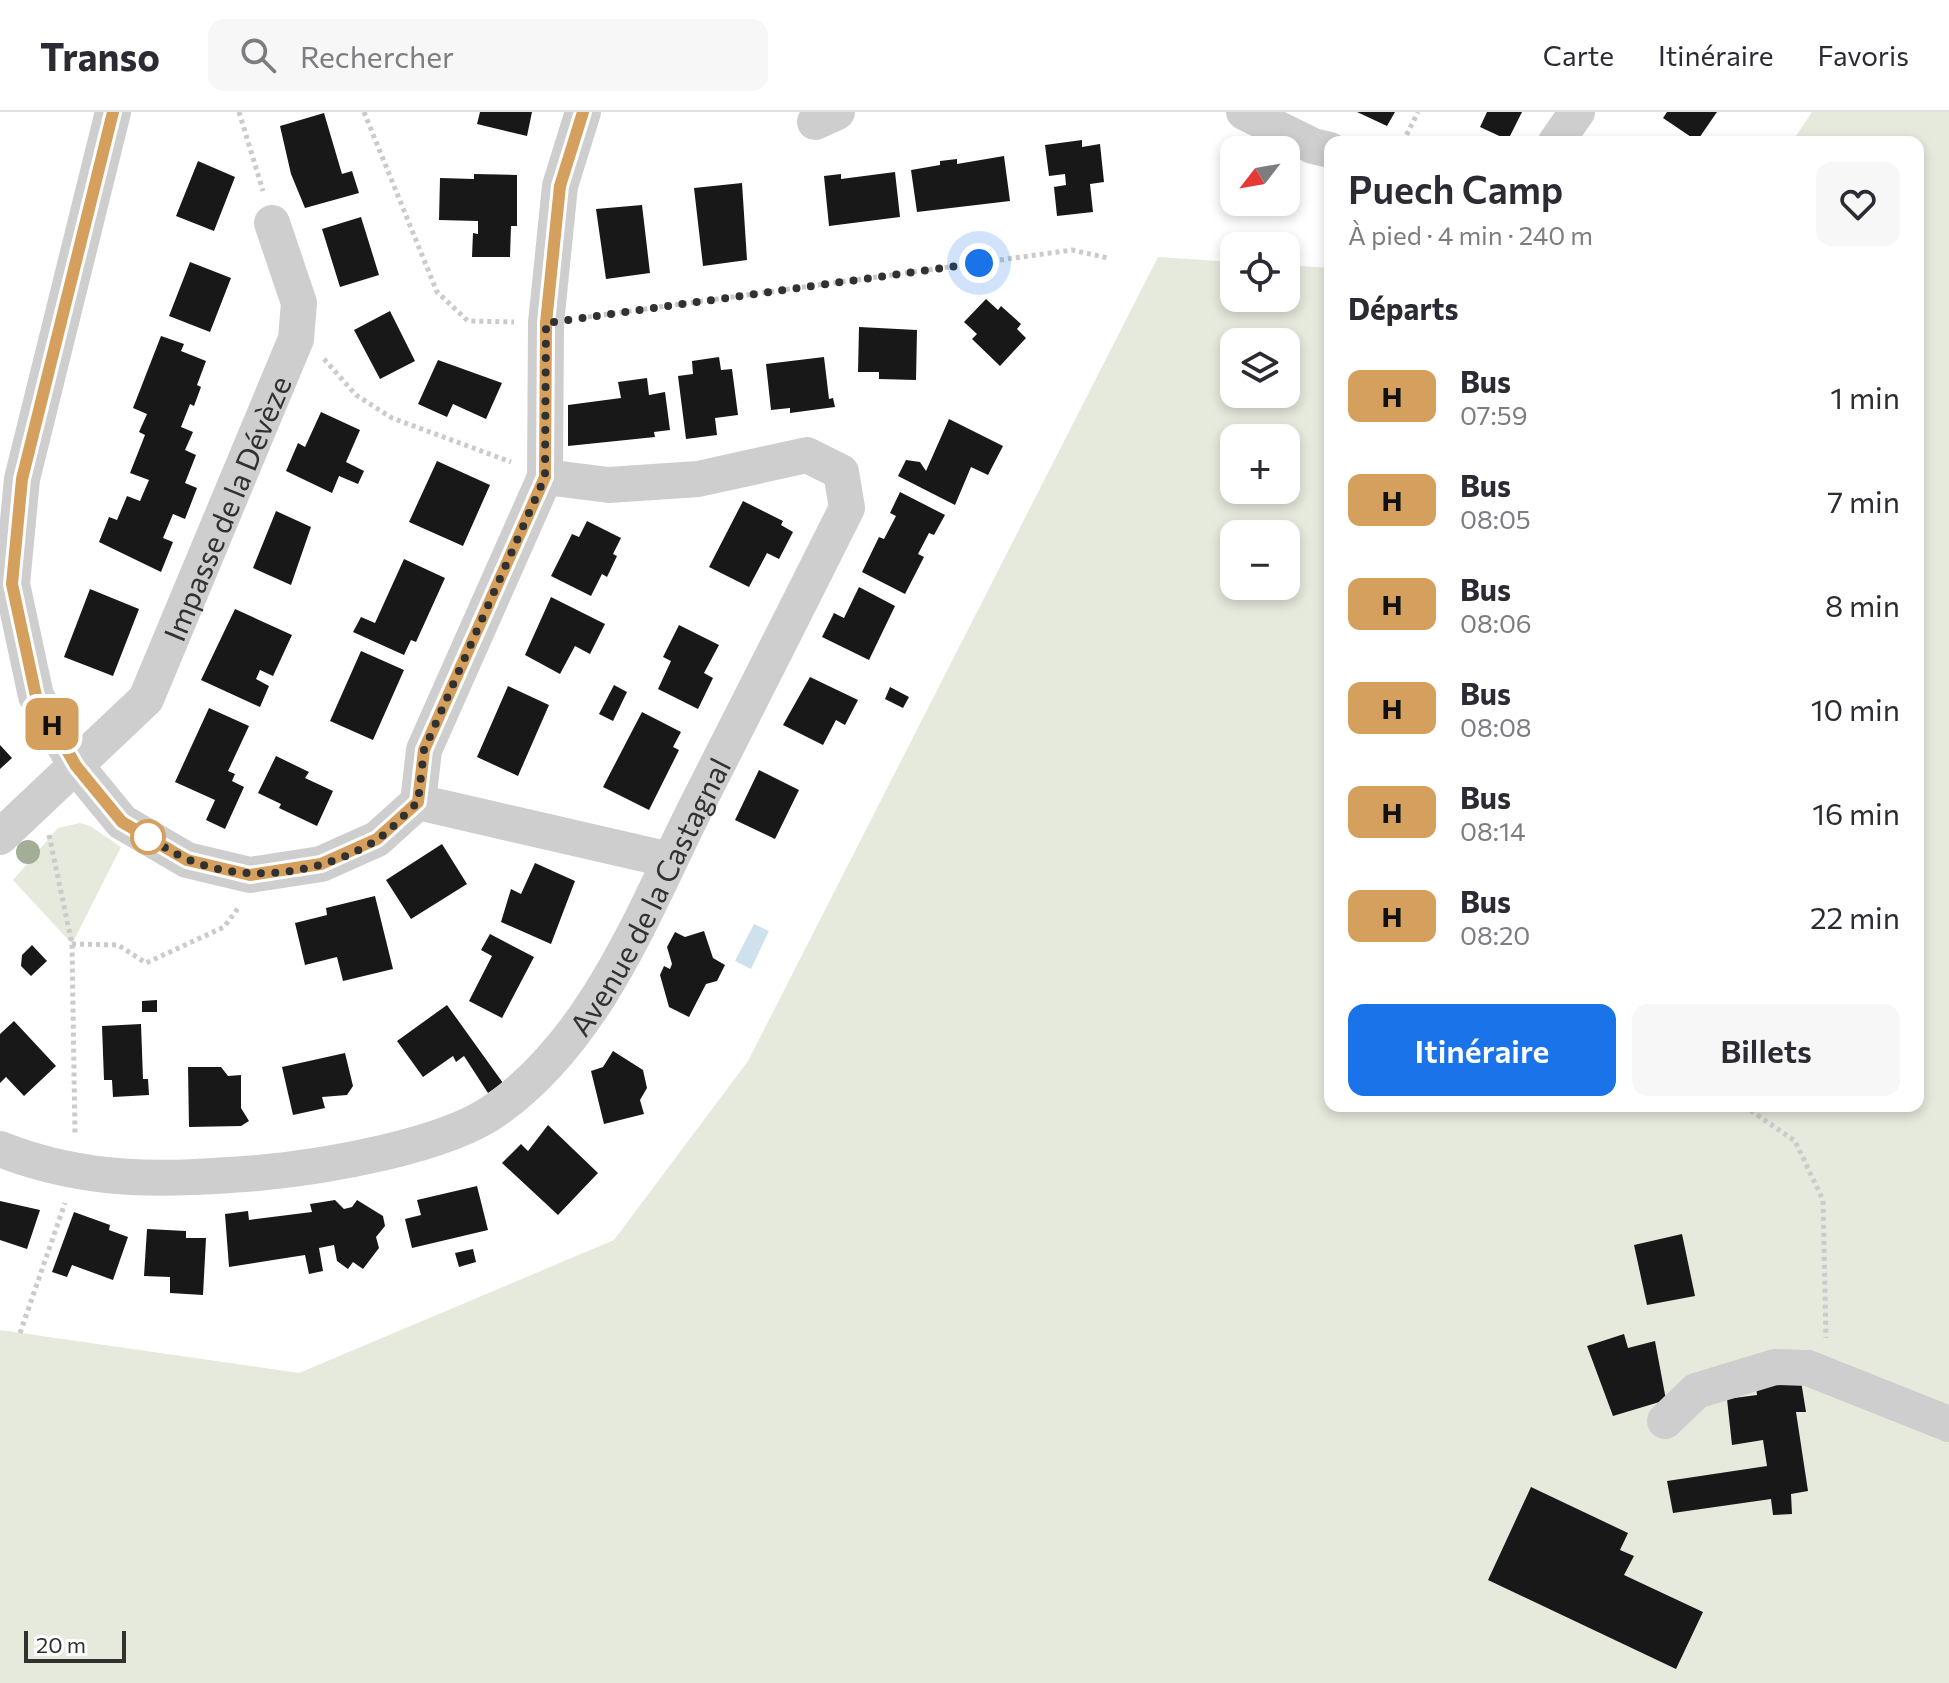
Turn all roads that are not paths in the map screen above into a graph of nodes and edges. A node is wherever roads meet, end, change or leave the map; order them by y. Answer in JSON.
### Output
{"nodes":[{"id":1,"x":113,"y":112,"type":"edge"},
{"id":2,"x":583,"y":112,"type":"edge"},
{"id":3,"x":1244,"y":112,"type":"edge"},
{"id":4,"x":1577,"y":112,"type":"edge"},
{"id":5,"x":1560,"y":136,"type":"edge"},
{"id":6,"x":1324,"y":149,"type":"edge"},
{"id":7,"x":272,"y":223,"type":"road end"},
{"id":8,"x":545,"y":477,"type":"junction"},
{"id":9,"x":76,"y":766,"type":"junction"},
{"id":10,"x":418,"y":802,"type":"junction"},
{"id":11,"x":0,"y":837,"type":"edge"},
{"id":12,"x":670,"y":860,"type":"junction"},
{"id":13,"x":0,"y":1149,"type":"edge"},
{"id":14,"x":1665,"y":1421,"type":"dead end"},
{"id":15,"x":1949,"y":1424,"type":"edge"}],
"edges":[{"from":1,"to":9,"type":"street"},
{"from":2,"to":8,"type":"street"},
{"from":3,"to":6,"type":"street"},
{"from":4,"to":5,"type":"street"},
{"from":7,"to":9,"type":"street","name":"Impasse de la Dévèze"},
{"from":8,"to":10,"type":"street"},
{"from":8,"to":12,"type":"street","name":"Avenue de la Castagnal"},
{"from":9,"to":10,"type":"street"},
{"from":9,"to":11,"type":"street"},
{"from":10,"to":12,"type":"street"},
{"from":12,"to":13,"type":"street","name":"Avenue de la Castagnal"},
{"from":14,"to":15,"type":"street"}]}
